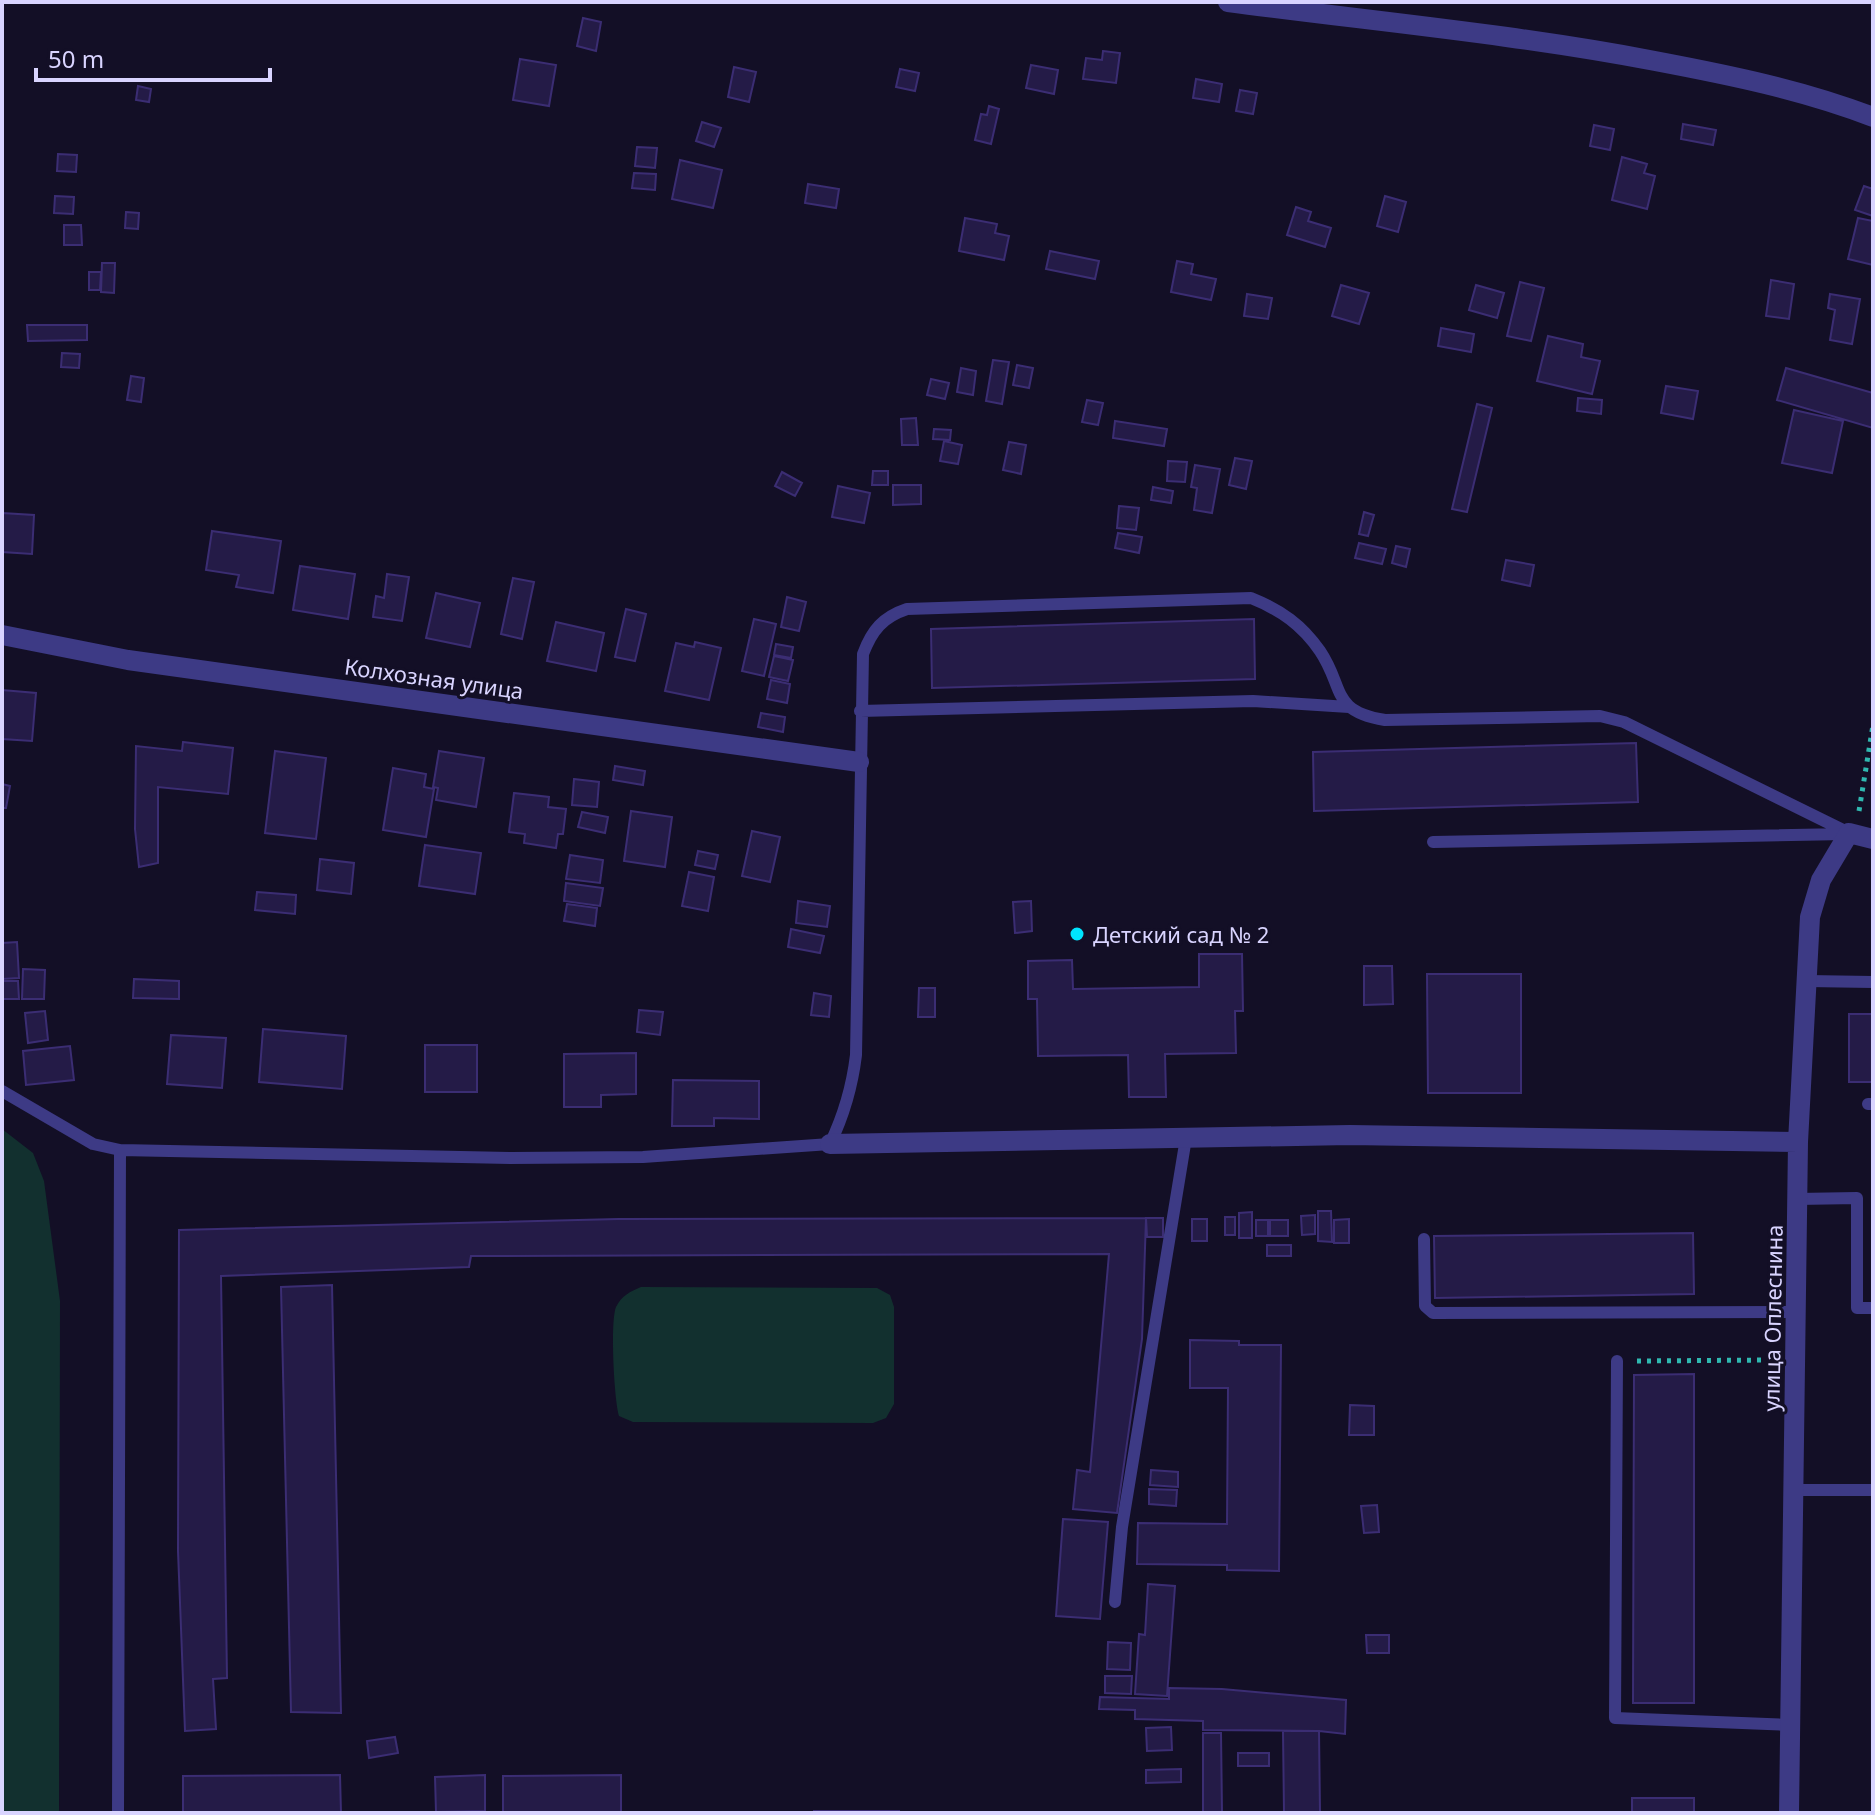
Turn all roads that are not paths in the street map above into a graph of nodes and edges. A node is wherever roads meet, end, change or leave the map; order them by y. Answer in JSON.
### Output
{"nodes":[{"id":1,"x":1228,"y":2,"type":"edge"},
{"id":2,"x":1873,"y":117,"type":"edge"},
{"id":3,"x":2,"y":635,"type":"edge"},
{"id":4,"x":1349,"y":707,"type":"junction"},
{"id":5,"x":860,"y":711,"type":"junction"},
{"id":6,"x":859,"y":762,"type":"junction"},
{"id":7,"x":1849,"y":833,"type":"junction"},
{"id":8,"x":1873,"y":839,"type":"edge"},
{"id":9,"x":1433,"y":842,"type":"dead end"},
{"id":10,"x":1807,"y":981,"type":"junction"},
{"id":11,"x":1873,"y":982,"type":"edge"},
{"id":12,"x":2,"y":1091,"type":"edge"},
{"id":13,"x":1186,"y":1138,"type":"junction"},
{"id":14,"x":1798,"y":1142,"type":"junction"},
{"id":15,"x":830,"y":1144,"type":"junction"},
{"id":16,"x":120,"y":1150,"type":"junction"},
{"id":17,"x":1797,"y":1199,"type":"junction"},
{"id":18,"x":1424,"y":1239,"type":"dead end"},
{"id":19,"x":1873,"y":1308,"type":"edge"},
{"id":20,"x":1796,"y":1312,"type":"junction"},
{"id":21,"x":1617,"y":1361,"type":"road end"},
{"id":22,"x":1794,"y":1490,"type":"junction"},
{"id":23,"x":1873,"y":1490,"type":"edge"},
{"id":24,"x":1115,"y":1602,"type":"dead end"},
{"id":25,"x":1790,"y":1725,"type":"junction"},
{"id":26,"x":118,"y":1813,"type":"edge"},
{"id":27,"x":1789,"y":1813,"type":"edge"}],
"edges":[{"from":1,"to":2,"type":"street"},
{"from":3,"to":6,"type":"street","name":"Колхозная улица"},
{"from":4,"to":5,"type":"lane"},
{"from":4,"to":5,"type":"lane"},
{"from":4,"to":7,"type":"lane"},
{"from":5,"to":6,"type":"lane"},
{"from":6,"to":15,"type":"lane"},
{"from":7,"to":8,"type":"street"},
{"from":7,"to":9,"type":"lane"},
{"from":7,"to":10,"type":"street","name":"улица Оплеснина"},
{"from":10,"to":11,"type":"lane"},
{"from":10,"to":14,"type":"street","name":"улица Оплеснина"},
{"from":12,"to":16,"type":"lane"},
{"from":13,"to":14,"type":"street"},
{"from":13,"to":15,"type":"street"},
{"from":13,"to":24,"type":"lane"},
{"from":14,"to":17,"type":"street","name":"улица Оплеснина"},
{"from":15,"to":16,"type":"lane"},
{"from":16,"to":26,"type":"lane"},
{"from":17,"to":19,"type":"lane"},
{"from":17,"to":20,"type":"street","name":"улица Оплеснина"},
{"from":18,"to":20,"type":"lane"},
{"from":20,"to":22,"type":"street","name":"улица Оплеснина"},
{"from":21,"to":25,"type":"lane"},
{"from":22,"to":23,"type":"lane"},
{"from":22,"to":25,"type":"street","name":"улица Оплеснина"},
{"from":25,"to":27,"type":"street","name":"улица Оплеснина"}]}
